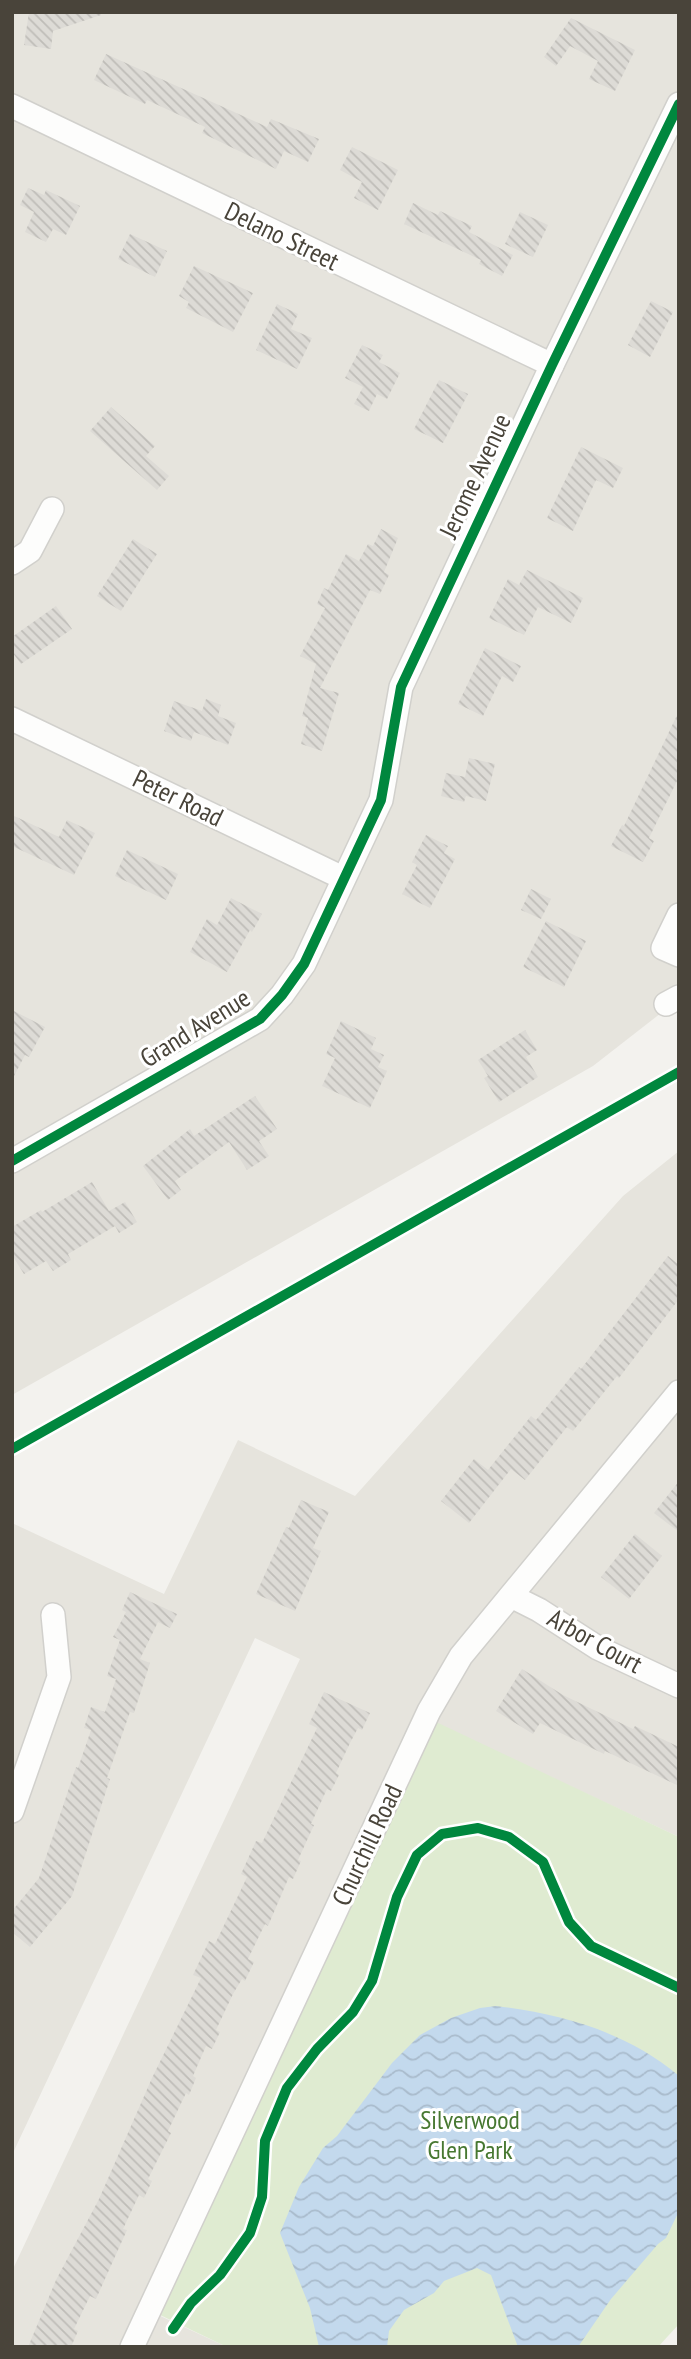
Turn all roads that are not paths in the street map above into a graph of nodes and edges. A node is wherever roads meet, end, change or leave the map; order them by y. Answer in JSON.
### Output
{"nodes":[{"id":1,"x":679,"y":104,"type":"edge"},
{"id":2,"x":12,"y":106,"type":"edge"},
{"id":3,"x":552,"y":365,"type":"junction"},
{"id":4,"x":52,"y":509,"type":"dead end"},
{"id":5,"x":12,"y":563,"type":"edge"},
{"id":6,"x":12,"y":719,"type":"edge"},
{"id":7,"x":343,"y":878,"type":"junction"},
{"id":8,"x":679,"y":915,"type":"edge"},
{"id":9,"x":679,"y":955,"type":"edge"},
{"id":10,"x":12,"y":1161,"type":"edge"},
{"id":11,"x":679,"y":1392,"type":"edge"},
{"id":12,"x":511,"y":1596,"type":"junction"},
{"id":13,"x":53,"y":1615,"type":"dead end"},
{"id":14,"x":679,"y":1686,"type":"edge"},
{"id":15,"x":20,"y":1767,"type":"edge"},
{"id":16,"x":12,"y":1811,"type":"edge"},
{"id":17,"x":132,"y":2347,"type":"edge"}],
"edges":[{"from":1,"to":3,"type":"street","name":"Jerome Avenue"},
{"from":2,"to":3,"type":"street","name":"Delano Street"},
{"from":3,"to":7,"type":"street","name":"Jerome Avenue"},
{"from":4,"to":5,"type":"street"},
{"from":6,"to":7,"type":"street","name":"Peter Road"},
{"from":7,"to":10,"type":"street","name":"Grand Avenue"},
{"from":8,"to":9,"type":"street"},
{"from":11,"to":12,"type":"street","name":"Churchill Road"},
{"from":12,"to":14,"type":"street","name":"Arbor Court"},
{"from":12,"to":17,"type":"street","name":"Churchill Road"},
{"from":13,"to":15,"type":"street"},
{"from":15,"to":16,"type":"street"}]}
